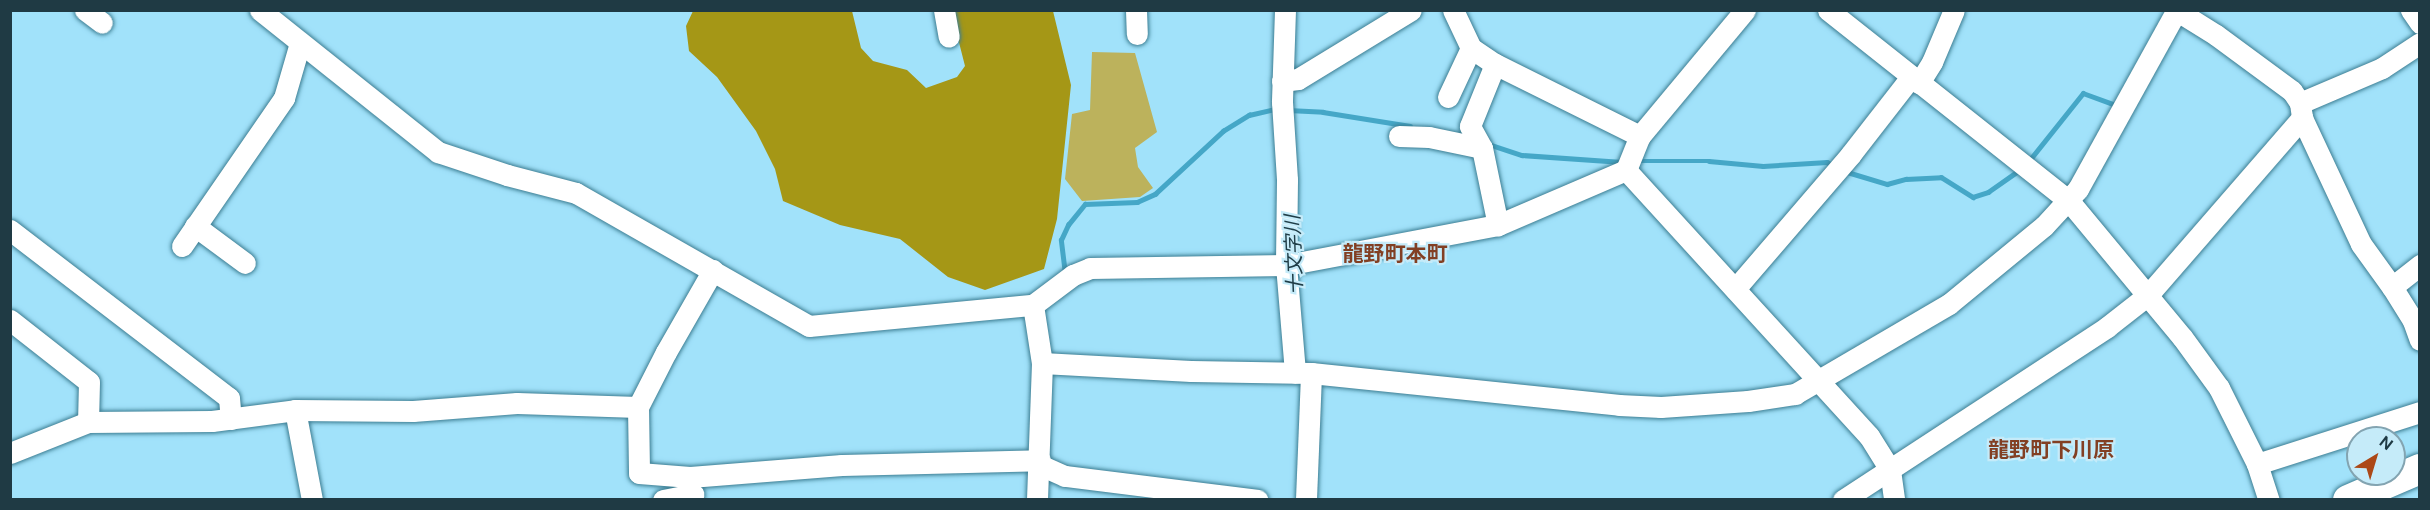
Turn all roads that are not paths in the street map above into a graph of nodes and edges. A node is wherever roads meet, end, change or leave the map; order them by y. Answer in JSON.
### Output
{"nodes":[{"id":1,"x":260,"y":10,"type":"edge"},
{"id":2,"x":944,"y":10,"type":"edge"},
{"id":3,"x":1136,"y":10,"type":"edge"},
{"id":4,"x":1285,"y":10,"type":"edge"},
{"id":5,"x":1411,"y":10,"type":"edge"},
{"id":6,"x":1453,"y":10,"type":"edge"},
{"id":7,"x":1745,"y":10,"type":"edge"},
{"id":8,"x":1828,"y":10,"type":"edge"},
{"id":9,"x":1954,"y":10,"type":"edge"},
{"id":10,"x":2412,"y":10,"type":"edge"},
{"id":11,"x":2176,"y":11,"type":"edge"},
{"id":12,"x":2420,"y":23,"type":"edge"},
{"id":13,"x":1137,"y":34,"type":"dead end"},
{"id":14,"x":949,"y":37,"type":"dead end"},
{"id":15,"x":300,"y":43,"type":"junction"},
{"id":16,"x":2420,"y":44,"type":"edge"},
{"id":17,"x":1470,"y":48,"type":"junction"},
{"id":18,"x":1495,"y":64,"type":"junction"},
{"id":19,"x":1915,"y":80,"type":"junction"},
{"id":20,"x":1282,"y":81,"type":"junction"},
{"id":21,"x":1448,"y":97,"type":"dead end"},
{"id":22,"x":2301,"y":111,"type":"junction"},
{"id":23,"x":1399,"y":136,"type":"dead end"},
{"id":24,"x":1640,"y":136,"type":"junction"},
{"id":25,"x":1482,"y":148,"type":"junction"},
{"id":26,"x":1626,"y":170,"type":"junction"},
{"id":27,"x":2069,"y":201,"type":"junction"},
{"id":28,"x":1498,"y":225,"type":"junction"},
{"id":29,"x":195,"y":226,"type":"junction"},
{"id":30,"x":10,"y":230,"type":"edge"},
{"id":31,"x":182,"y":246,"type":"dead end"},
{"id":32,"x":245,"y":263,"type":"dead end"},
{"id":33,"x":1286,"y":265,"type":"junction"},
{"id":34,"x":2420,"y":265,"type":"edge"},
{"id":35,"x":713,"y":270,"type":"junction"},
{"id":36,"x":2392,"y":287,"type":"junction"},
{"id":37,"x":1735,"y":289,"type":"junction"},
{"id":38,"x":2148,"y":295,"type":"junction"},
{"id":39,"x":1033,"y":305,"type":"junction"},
{"id":40,"x":10,"y":320,"type":"edge"},
{"id":41,"x":2417,"y":326,"type":"edge"},
{"id":42,"x":1042,"y":363,"type":"junction"},
{"id":43,"x":1303,"y":373,"type":"junction"},
{"id":44,"x":1820,"y":382,"type":"junction"},
{"id":45,"x":638,"y":407,"type":"junction"},
{"id":46,"x":295,"y":410,"type":"junction"},
{"id":47,"x":2420,"y":412,"type":"edge"},
{"id":48,"x":231,"y":419,"type":"junction"},
{"id":49,"x":88,"y":422,"type":"junction"},
{"id":50,"x":10,"y":453,"type":"edge"},
{"id":51,"x":1040,"y":463,"type":"junction"},
{"id":52,"x":2257,"y":464,"type":"junction"},
{"id":53,"x":1890,"y":470,"type":"junction"},
{"id":54,"x":2420,"y":470,"type":"edge"},
{"id":55,"x":692,"y":490,"type":"edge"},
{"id":56,"x":1306,"y":499,"type":"edge"},
{"id":57,"x":312,"y":500,"type":"edge"},
{"id":58,"x":663,"y":500,"type":"edge"},
{"id":59,"x":1037,"y":500,"type":"edge"},
{"id":60,"x":1258,"y":500,"type":"edge"},
{"id":61,"x":1312,"y":500,"type":"edge"},
{"id":62,"x":1843,"y":500,"type":"edge"},
{"id":63,"x":1894,"y":500,"type":"edge"},
{"id":64,"x":2269,"y":500,"type":"edge"},
{"id":65,"x":2348,"y":500,"type":"edge"}],
"edges":[{"from":1,"to":15,"type":"street"},
{"from":2,"to":14,"type":"street"},
{"from":3,"to":13,"type":"street"},
{"from":4,"to":20,"type":"street"},
{"from":5,"to":20,"type":"street"},
{"from":6,"to":17,"type":"street"},
{"from":7,"to":24,"type":"street"},
{"from":8,"to":19,"type":"street"},
{"from":9,"to":19,"type":"street"},
{"from":10,"to":12,"type":"street"},
{"from":11,"to":22,"type":"street"},
{"from":11,"to":27,"type":"street"},
{"from":15,"to":29,"type":"street"},
{"from":15,"to":35,"type":"street"},
{"from":16,"to":22,"type":"street"},
{"from":17,"to":18,"type":"street"},
{"from":17,"to":21,"type":"street"},
{"from":18,"to":24,"type":"street"},
{"from":18,"to":25,"type":"street"},
{"from":19,"to":27,"type":"street"},
{"from":19,"to":37,"type":"street"},
{"from":20,"to":33,"type":"street"},
{"from":22,"to":36,"type":"street"},
{"from":22,"to":38,"type":"street"},
{"from":23,"to":25,"type":"street"},
{"from":24,"to":26,"type":"street"},
{"from":25,"to":28,"type":"street"},
{"from":26,"to":28,"type":"street"},
{"from":26,"to":37,"type":"street"},
{"from":27,"to":38,"type":"street"},
{"from":27,"to":44,"type":"street"},
{"from":28,"to":33,"type":"street"},
{"from":29,"to":31,"type":"street"},
{"from":29,"to":32,"type":"street"},
{"from":30,"to":48,"type":"street"},
{"from":33,"to":39,"type":"street"},
{"from":33,"to":43,"type":"street"},
{"from":34,"to":36,"type":"street"},
{"from":35,"to":39,"type":"street"},
{"from":35,"to":45,"type":"street"},
{"from":36,"to":41,"type":"street"},
{"from":37,"to":44,"type":"street"},
{"from":38,"to":52,"type":"street"},
{"from":38,"to":53,"type":"street"},
{"from":39,"to":42,"type":"street"},
{"from":40,"to":49,"type":"street"},
{"from":42,"to":43,"type":"street"},
{"from":42,"to":51,"type":"street"},
{"from":43,"to":44,"type":"street"},
{"from":43,"to":56,"type":"street"},
{"from":44,"to":53,"type":"street"},
{"from":45,"to":46,"type":"street"},
{"from":45,"to":55,"type":"street"},
{"from":46,"to":48,"type":"street"},
{"from":46,"to":57,"type":"street"},
{"from":47,"to":52,"type":"street"},
{"from":48,"to":49,"type":"street"},
{"from":49,"to":50,"type":"street"},
{"from":51,"to":55,"type":"street"},
{"from":51,"to":59,"type":"street"},
{"from":51,"to":60,"type":"street"},
{"from":52,"to":64,"type":"street"},
{"from":53,"to":62,"type":"street"},
{"from":53,"to":63,"type":"street"},
{"from":54,"to":65,"type":"highway"},
{"from":55,"to":58,"type":"street"},
{"from":56,"to":61,"type":"street"}]}
